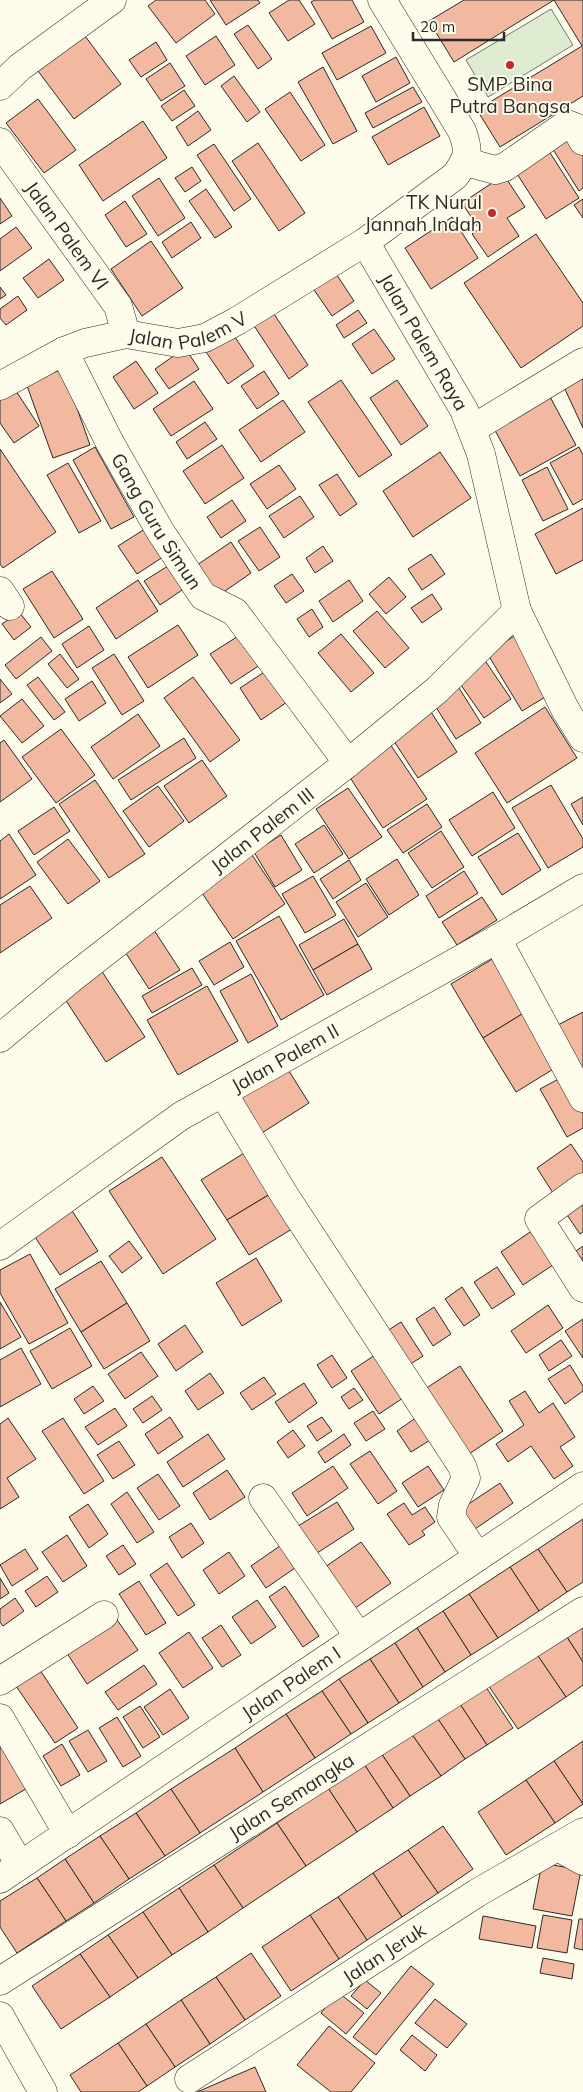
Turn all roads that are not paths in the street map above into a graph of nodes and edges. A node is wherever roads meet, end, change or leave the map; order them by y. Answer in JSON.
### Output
{"nodes":[{"id":1,"x":112,"y":0,"type":"edge"},
{"id":2,"x":382,"y":0,"type":"edge"},
{"id":3,"x":0,"y":86,"type":"edge"},
{"id":4,"x":583,"y":141,"type":"edge"},
{"id":5,"x":0,"y":142,"type":"edge"},
{"id":6,"x":466,"y":162,"type":"junction"},
{"id":7,"x":365,"y":242,"type":"junction"},
{"id":8,"x":126,"y":334,"type":"junction"},
{"id":9,"x":64,"y":351,"type":"junction"},
{"id":10,"x":583,"y":362,"type":"edge"},
{"id":11,"x":0,"y":386,"type":"edge"},
{"id":12,"x":472,"y":430,"type":"junction"},
{"id":13,"x":517,"y":611,"type":"junction"},
{"id":14,"x":583,"y":738,"type":"edge"},
{"id":15,"x":348,"y":763,"type":"junction"},
{"id":16,"x":583,"y":888,"type":"edge"},
{"id":17,"x":497,"y":939,"type":"junction"},
{"id":18,"x":0,"y":1038,"type":"edge"},
{"id":19,"x":580,"y":1087,"type":"edge"},
{"id":20,"x":223,"y":1093,"type":"junction"},
{"id":21,"x":583,"y":1187,"type":"edge"},
{"id":22,"x":0,"y":1246,"type":"edge"},
{"id":23,"x":583,"y":1288,"type":"edge"},
{"id":24,"x":583,"y":1486,"type":"edge"},
{"id":25,"x":263,"y":1498,"type":"dead end"},
{"id":26,"x":478,"y":1557,"type":"junction"},
{"id":27,"x":583,"y":1611,"type":"edge"},
{"id":28,"x":104,"y":1615,"type":"dead end"},
{"id":29,"x":359,"y":1637,"type":"junction"},
{"id":30,"x":0,"y":1681,"type":"edge"},
{"id":31,"x":0,"y":1718,"type":"edge"},
{"id":32,"x":0,"y":1831,"type":"edge"},
{"id":33,"x":583,"y":1832,"type":"edge"},
{"id":34,"x":68,"y":1834,"type":"junction"},
{"id":35,"x":558,"y":1847,"type":"junction"},
{"id":36,"x":583,"y":1861,"type":"edge"},
{"id":37,"x":10,"y":1872,"type":"edge"},
{"id":38,"x":0,"y":1981,"type":"edge"},
{"id":39,"x":0,"y":2016,"type":"edge"},
{"id":40,"x":189,"y":2079,"type":"dead end"},
{"id":41,"x":43,"y":2092,"type":"edge"}],
"edges":[{"from":1,"to":3,"type":"street"},
{"from":2,"to":6,"type":"street"},
{"from":4,"to":6,"type":"street"},
{"from":5,"to":8,"type":"street","name":"Jalan Palem VI"},
{"from":6,"to":7,"type":"street"},
{"from":7,"to":8,"type":"street","name":"Jalan Palem V"},
{"from":7,"to":12,"type":"street","name":"Jalan Palem Raya"},
{"from":8,"to":9,"type":"street","name":"Jalan Palem V"},
{"from":9,"to":11,"type":"street","name":"Jalan Palem V"},
{"from":9,"to":15,"type":"street","name":"Gang Guru Simun"},
{"from":10,"to":12,"type":"street"},
{"from":12,"to":13,"type":"street","name":"Jalan Palem Raya"},
{"from":13,"to":14,"type":"street","name":"Jalan Palem Raya"},
{"from":13,"to":15,"type":"street","name":"Jalan Palem III"},
{"from":15,"to":18,"type":"street","name":"Jalan Palem III"},
{"from":16,"to":17,"type":"street","name":"Jalan Palem II"},
{"from":17,"to":19,"type":"street"},
{"from":17,"to":20,"type":"street","name":"Jalan Palem II"},
{"from":20,"to":22,"type":"street","name":"Jalan Palem II"},
{"from":20,"to":26,"type":"street"},
{"from":21,"to":23,"type":"street"},
{"from":24,"to":26,"type":"street","name":"Jalan Palem I"},
{"from":25,"to":29,"type":"street"},
{"from":26,"to":29,"type":"street","name":"Jalan Palem I"},
{"from":27,"to":38,"type":"street","name":"Jalan Semangka"},
{"from":28,"to":30,"type":"street"},
{"from":29,"to":34,"type":"street","name":"Jalan Palem I"},
{"from":31,"to":34,"type":"street"},
{"from":32,"to":37,"type":"street"},
{"from":33,"to":35,"type":"street","name":"Jalan Jeruk"},
{"from":34,"to":37,"type":"street","name":"Jalan Palem I"},
{"from":35,"to":36,"type":"street"},
{"from":35,"to":40,"type":"street","name":"Jalan Jeruk"},
{"from":39,"to":41,"type":"street"}]}
